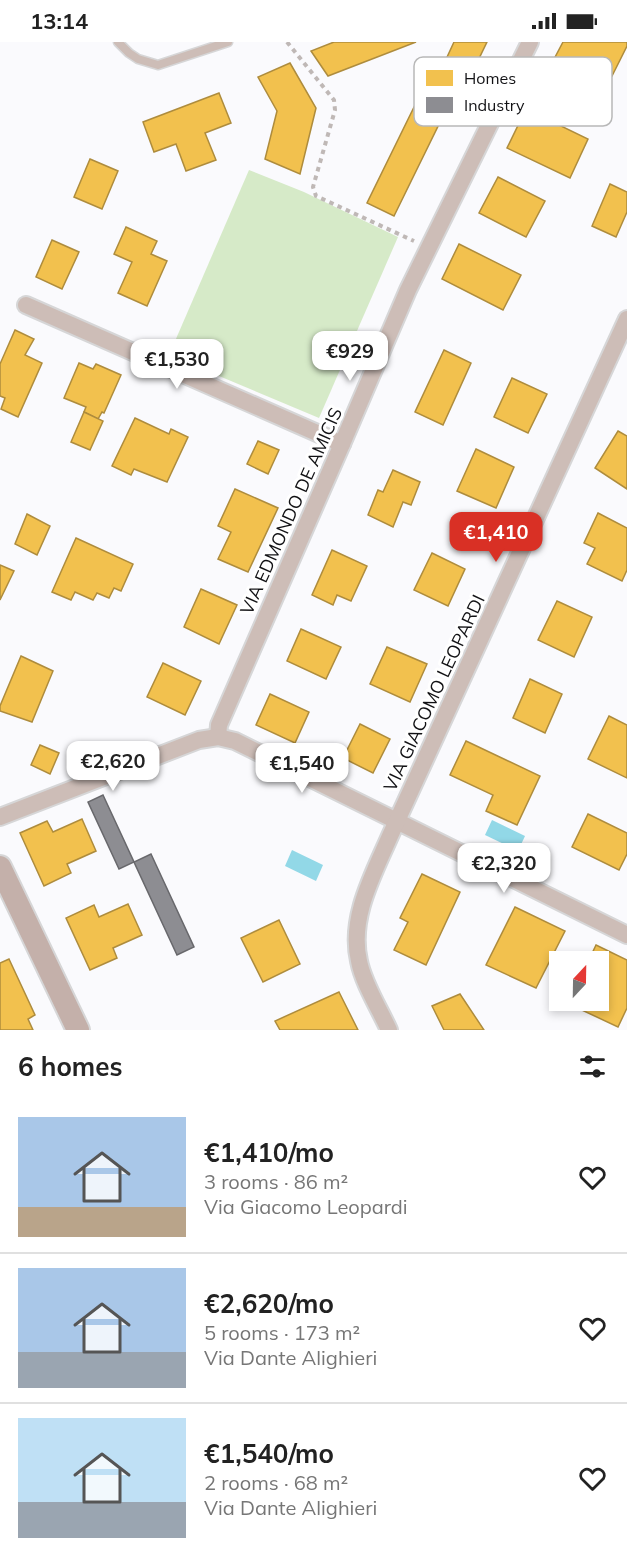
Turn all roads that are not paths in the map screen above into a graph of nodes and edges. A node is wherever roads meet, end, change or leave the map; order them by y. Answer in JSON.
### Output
{"nodes":[{"id":1,"x":118,"y":42,"type":"edge"},
{"id":2,"x":228,"y":42,"type":"edge"},
{"id":3,"x":530,"y":42,"type":"edge"},
{"id":4,"x":523,"y":57,"type":"edge"},
{"id":5,"x":489,"y":126,"type":"edge"},
{"id":6,"x":26,"y":304,"type":"dead end"},
{"id":7,"x":627,"y":319,"type":"edge"},
{"id":8,"x":342,"y":444,"type":"junction"},
{"id":9,"x":218,"y":736,"type":"junction"},
{"id":10,"x":0,"y":817,"type":"edge"},
{"id":11,"x":397,"y":821,"type":"junction"},
{"id":12,"x":0,"y":867,"type":"edge"},
{"id":13,"x":627,"y":935,"type":"edge"},
{"id":14,"x":78,"y":1030,"type":"edge"},
{"id":15,"x":389,"y":1030,"type":"edge"}],
"edges":[{"from":1,"to":2,"type":"lane"},
{"from":3,"to":4,"type":"street","name":"VIA EDMONDO DE AMICIS"},
{"from":5,"to":8,"type":"street","name":"VIA EDMONDO DE AMICIS"},
{"from":6,"to":8,"type":"street"},
{"from":7,"to":11,"type":"street","name":"VIA GIACOMO LEOPARDI"},
{"from":8,"to":9,"type":"street","name":"VIA EDMONDO DE AMICIS"},
{"from":9,"to":10,"type":"street"},
{"from":9,"to":11,"type":"street"},
{"from":11,"to":13,"type":"street"},
{"from":11,"to":15,"type":"street","name":"VIA GIACOMO LEOPARDI"},
{"from":12,"to":14,"type":"street"}]}
